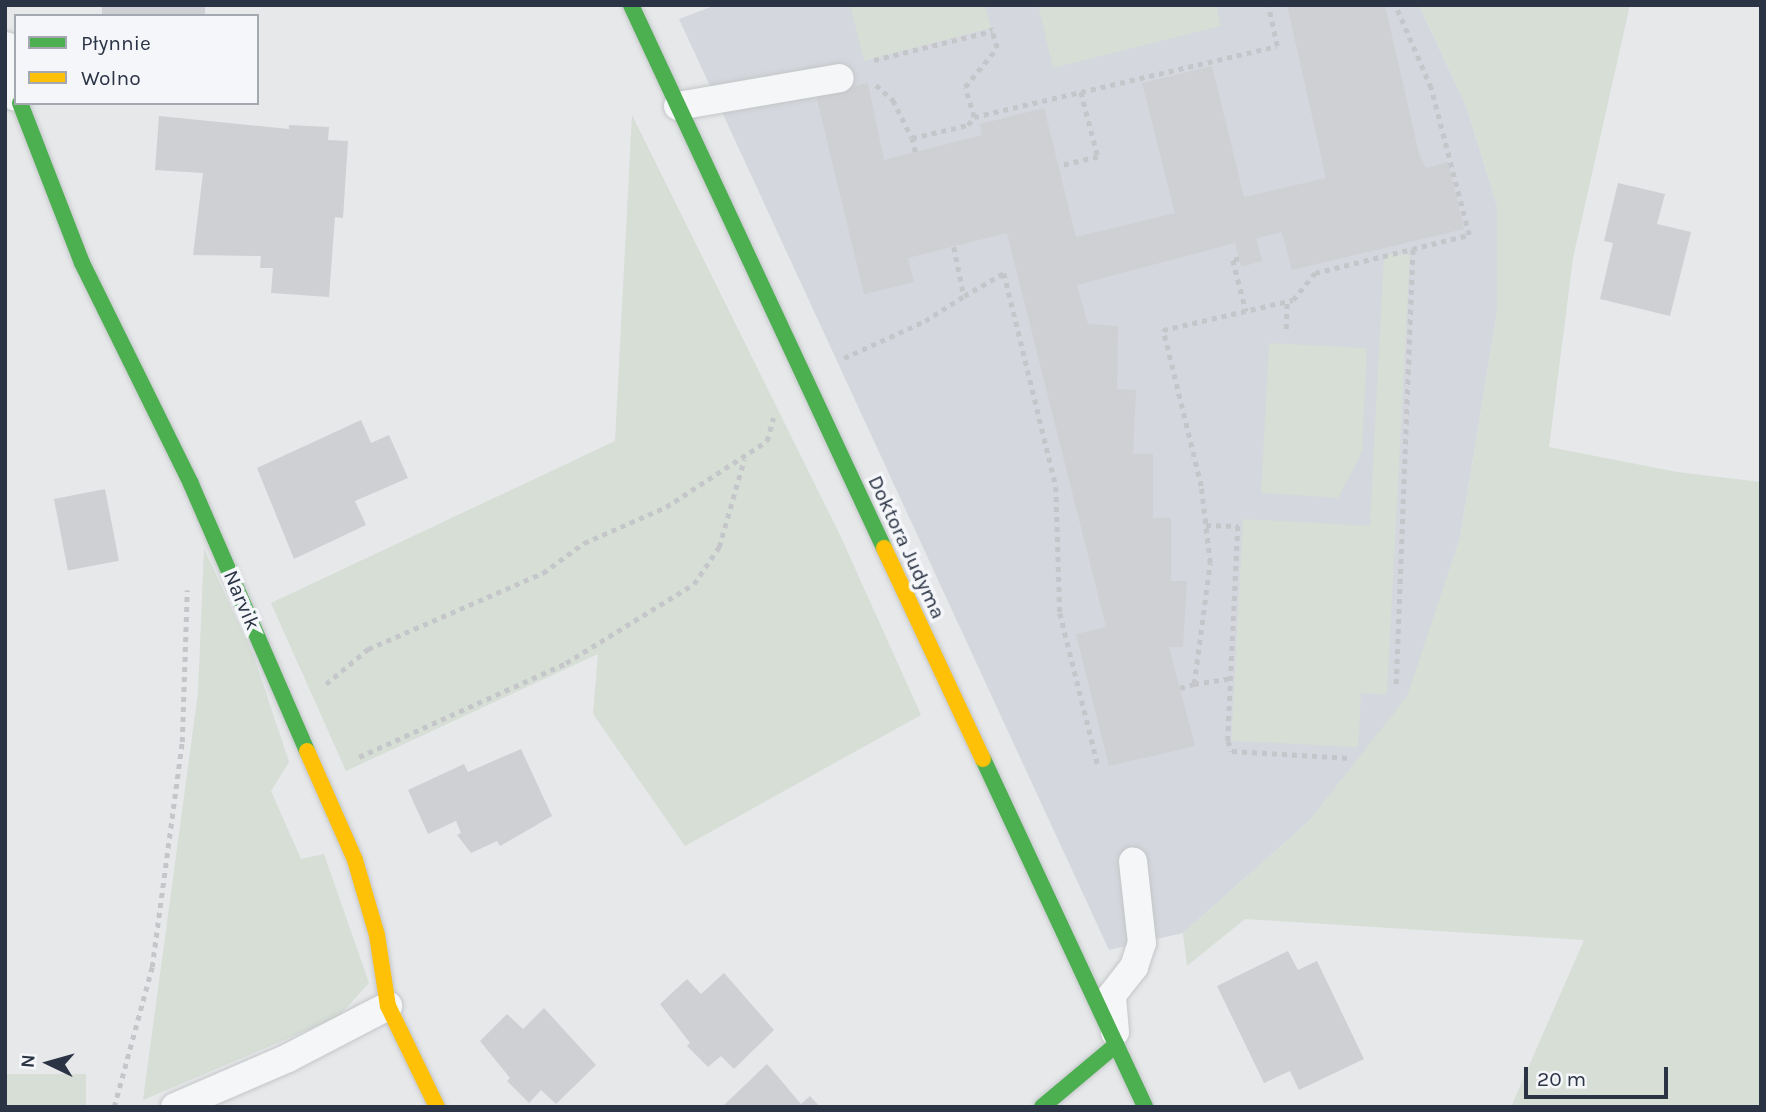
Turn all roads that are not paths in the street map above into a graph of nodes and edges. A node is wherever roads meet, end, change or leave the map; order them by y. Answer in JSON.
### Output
{"nodes":[{"id":1,"x":631,"y":5,"type":"edge"},
{"id":2,"x":5,"y":51,"type":"edge"},
{"id":3,"x":840,"y":78,"type":"dead end"},
{"id":4,"x":14,"y":85,"type":"edge"},
{"id":5,"x":21,"y":105,"type":"edge"},
{"id":6,"x":678,"y":106,"type":"junction"},
{"id":7,"x":1133,"y":861,"type":"dead end"},
{"id":8,"x":388,"y":1006,"type":"junction"},
{"id":9,"x":1115,"y":1045,"type":"junction"},
{"id":10,"x":175,"y":1107,"type":"edge"},
{"id":11,"x":437,"y":1107,"type":"edge"},
{"id":12,"x":1042,"y":1107,"type":"edge"},
{"id":13,"x":1145,"y":1107,"type":"edge"}],
"edges":[{"from":1,"to":6,"type":"street","name":"Doktora Judyma"},
{"from":2,"to":4,"type":"street"},
{"from":3,"to":6,"type":"lane"},
{"from":5,"to":8,"type":"street","name":"Narvik"},
{"from":6,"to":9,"type":"street","name":"Doktora Judyma"},
{"from":7,"to":9,"type":"lane"},
{"from":8,"to":10,"type":"lane"},
{"from":8,"to":11,"type":"street","name":"Narvik"},
{"from":9,"to":12,"type":"street"},
{"from":9,"to":13,"type":"street","name":"Doktora Judyma"}]}
